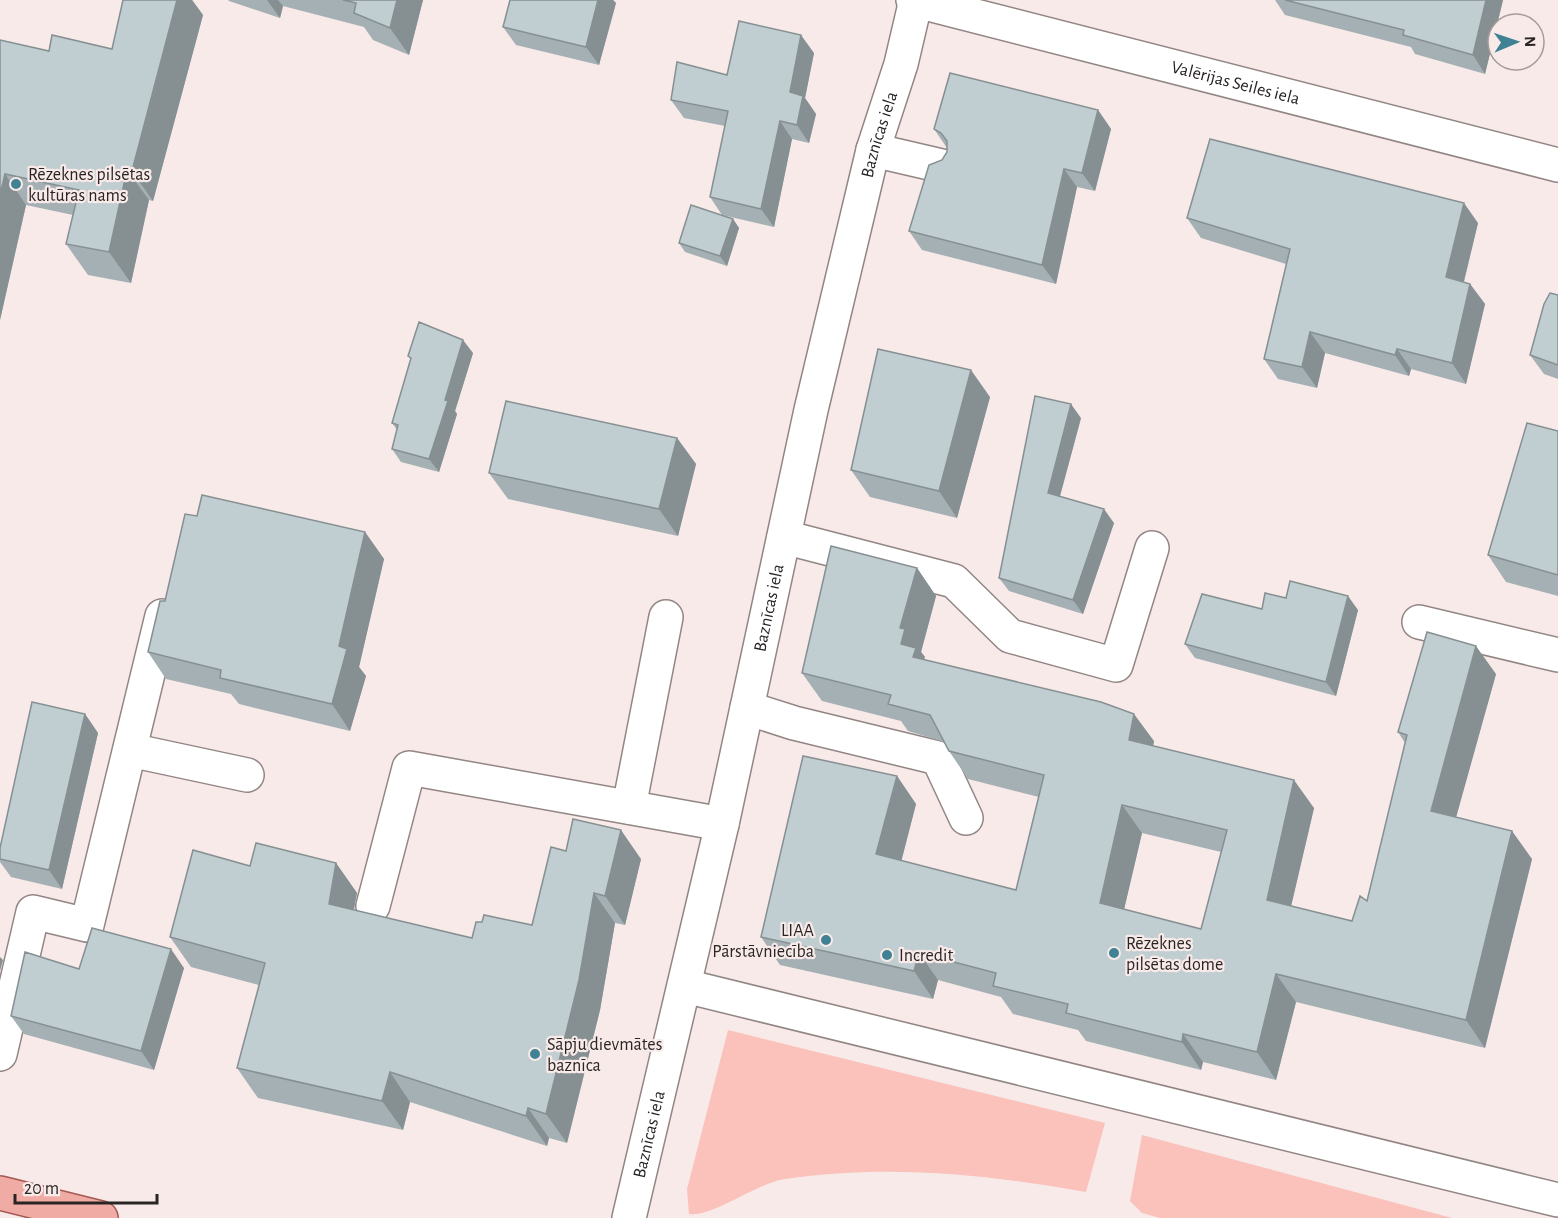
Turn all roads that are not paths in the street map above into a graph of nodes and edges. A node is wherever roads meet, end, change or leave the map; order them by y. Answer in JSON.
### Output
{"nodes":[{"id":1,"x":915,"y":0,"type":"edge"},
{"id":2,"x":873,"y":150,"type":"junction"},
{"id":3,"x":1558,"y":165,"type":"edge"},
{"id":4,"x":942,"y":166,"type":"edge"},
{"id":5,"x":784,"y":537,"type":"junction"},
{"id":6,"x":1152,"y":548,"type":"dead end"},
{"id":7,"x":169,"y":591,"type":"edge"},
{"id":8,"x":666,"y":617,"type":"dead end"},
{"id":9,"x":1419,"y":622,"type":"dead end"},
{"id":10,"x":1558,"y":655,"type":"edge"},
{"id":11,"x":747,"y":708,"type":"junction"},
{"id":12,"x":130,"y":750,"type":"junction"},
{"id":13,"x":247,"y":775,"type":"dead end"},
{"id":14,"x":629,"y":807,"type":"junction"},
{"id":15,"x":966,"y":818,"type":"dead end"},
{"id":16,"x":722,"y":824,"type":"junction"},
{"id":17,"x":373,"y":906,"type":"dead end"},
{"id":18,"x":685,"y":986,"type":"junction"},
{"id":19,"x":0,"y":1054,"type":"edge"},
{"id":20,"x":0,"y":1193,"type":"edge"},
{"id":21,"x":1558,"y":1200,"type":"edge"},
{"id":22,"x":88,"y":1216,"type":"edge"},
{"id":23,"x":629,"y":1218,"type":"edge"}],
"edges":[{"from":1,"to":2,"type":"street","name":"Baznīcas iela"},
{"from":1,"to":3,"type":"street","name":"Valērijas Seiles iela"},
{"from":2,"to":4,"type":"street"},
{"from":2,"to":5,"type":"street","name":"Baznīcas iela"},
{"from":5,"to":6,"type":"street"},
{"from":5,"to":11,"type":"street","name":"Baznīcas iela"},
{"from":7,"to":12,"type":"street"},
{"from":8,"to":14,"type":"street"},
{"from":9,"to":10,"type":"street"},
{"from":11,"to":15,"type":"street"},
{"from":11,"to":16,"type":"street","name":"Baznīcas iela"},
{"from":12,"to":13,"type":"street"},
{"from":12,"to":19,"type":"street"},
{"from":14,"to":16,"type":"street"},
{"from":14,"to":17,"type":"street"},
{"from":16,"to":18,"type":"street","name":"Baznīcas iela"},
{"from":18,"to":21,"type":"street"},
{"from":18,"to":23,"type":"street","name":"Baznīcas iela"},
{"from":20,"to":22,"type":"main road"}]}
